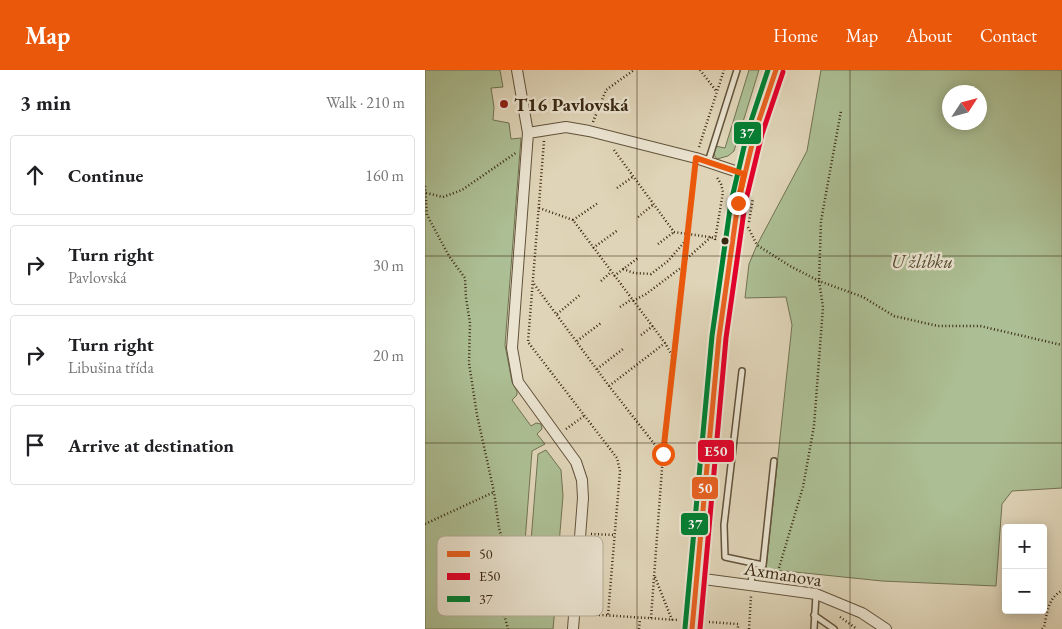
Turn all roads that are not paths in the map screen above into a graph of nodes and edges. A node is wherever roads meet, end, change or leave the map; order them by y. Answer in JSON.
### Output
{"nodes":[{"id":1,"x":517,"y":70,"type":"edge"},
{"id":2,"x":737,"y":70,"type":"edge"},
{"id":3,"x":776,"y":70,"type":"edge"},
{"id":4,"x":527,"y":133,"type":"junction"},
{"id":5,"x":704,"y":166,"type":"junction"},
{"id":6,"x":744,"y":174,"type":"junction"},
{"id":7,"x":742,"y":371,"type":"dead end"},
{"id":8,"x":774,"y":460,"type":"dead end"},
{"id":9,"x":580,"y":536,"type":"edge"},
{"id":10,"x":753,"y":563,"type":"junction"},
{"id":11,"x":696,"y":578,"type":"junction"},
{"id":12,"x":751,"y":586,"type":"junction"},
{"id":13,"x":816,"y":594,"type":"junction"},
{"id":14,"x":814,"y":615,"type":"junction"},
{"id":15,"x":574,"y":616,"type":"edge"},
{"id":16,"x":573,"y":629,"type":"edge"},
{"id":17,"x":692,"y":629,"type":"edge"},
{"id":18,"x":813,"y":629,"type":"edge"},
{"id":19,"x":834,"y":629,"type":"edge"},
{"id":20,"x":886,"y":629,"type":"edge"}],
"edges":[{"from":1,"to":4,"type":"street"},
{"from":2,"to":5,"type":"lane"},
{"from":3,"to":6,"type":"street"},
{"from":4,"to":5,"type":"street"},
{"from":4,"to":9,"type":"street"},
{"from":5,"to":6,"type":"street"},
{"from":6,"to":11,"type":"street"},
{"from":7,"to":10,"type":"lane"},
{"from":8,"to":10,"type":"lane"},
{"from":10,"to":12,"type":"lane"},
{"from":11,"to":12,"type":"street","name":"Axmanova"},
{"from":11,"to":17,"type":"street"},
{"from":12,"to":13,"type":"street","name":"Axmanova"},
{"from":13,"to":14,"type":"lane"},
{"from":13,"to":20,"type":"street","name":"Axmanova"},
{"from":14,"to":18,"type":"lane"},
{"from":14,"to":19,"type":"lane"},
{"from":15,"to":16,"type":"street"}]}
